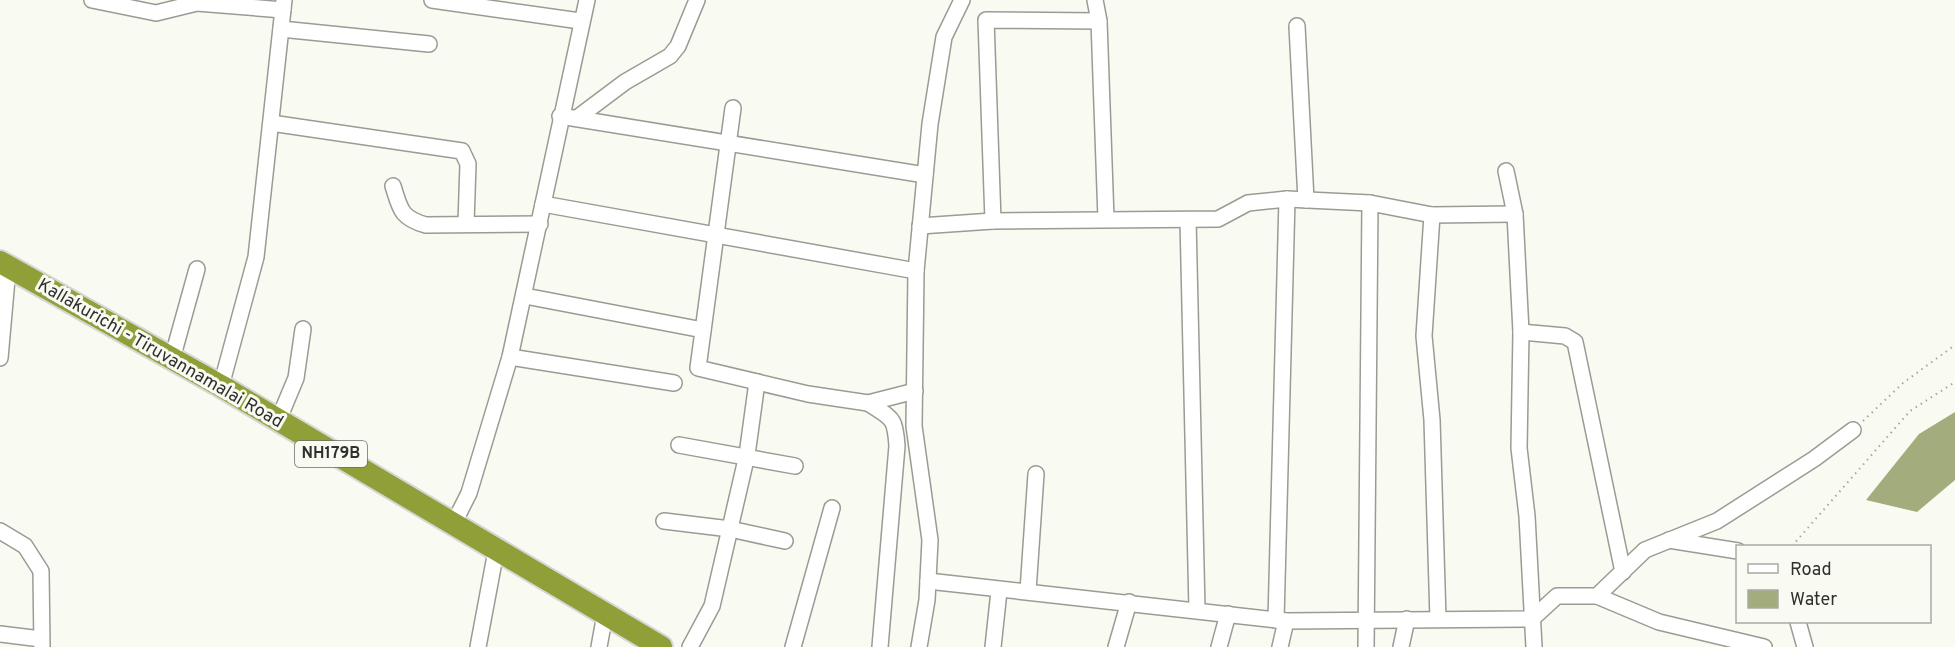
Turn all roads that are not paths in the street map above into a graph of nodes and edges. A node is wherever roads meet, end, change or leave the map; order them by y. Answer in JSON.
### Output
{"nodes":[{"id":1,"x":92,"y":0,"type":"edge"},
{"id":2,"x":432,"y":0,"type":"edge"},
{"id":3,"x":587,"y":0,"type":"edge"},
{"id":4,"x":698,"y":0,"type":"edge"},
{"id":5,"x":962,"y":0,"type":"edge"},
{"id":6,"x":1095,"y":0,"type":"edge"},
{"id":7,"x":187,"y":2,"type":"edge"},
{"id":8,"x":455,"y":2,"type":"edge"},
{"id":9,"x":283,"y":5,"type":"edge"},
{"id":10,"x":528,"y":6,"type":"edge"},
{"id":11,"x":580,"y":21,"type":"junction"},
{"id":12,"x":1099,"y":21,"type":"junction"},
{"id":13,"x":1297,"y":26,"type":"dead end"},
{"id":14,"x":281,"y":29,"type":"junction"},
{"id":15,"x":429,"y":44,"type":"dead end"},
{"id":16,"x":733,"y":108,"type":"dead end"},
{"id":17,"x":560,"y":116,"type":"junction"},
{"id":18,"x":577,"y":118,"type":"junction"},
{"id":19,"x":271,"y":123,"type":"junction"},
{"id":20,"x":728,"y":143,"type":"junction"},
{"id":21,"x":1506,"y":171,"type":"dead end"},
{"id":22,"x":925,"y":175,"type":"junction"},
{"id":23,"x":393,"y":186,"type":"dead end"},
{"id":24,"x":1287,"y":199,"type":"junction"},
{"id":25,"x":1306,"y":200,"type":"junction"},
{"id":26,"x":1370,"y":203,"type":"junction"},
{"id":27,"x":543,"y":204,"type":"junction"},
{"id":28,"x":1515,"y":214,"type":"junction"},
{"id":29,"x":1432,"y":215,"type":"junction"},
{"id":30,"x":1106,"y":219,"type":"junction"},
{"id":31,"x":1188,"y":220,"type":"junction"},
{"id":32,"x":993,"y":221,"type":"junction"},
{"id":33,"x":466,"y":224,"type":"junction"},
{"id":34,"x":540,"y":224,"type":"junction"},
{"id":35,"x":920,"y":226,"type":"junction"},
{"id":36,"x":715,"y":236,"type":"junction"},
{"id":37,"x":4,"y":265,"type":"edge"},
{"id":38,"x":197,"y":269,"type":"dead end"},
{"id":39,"x":915,"y":271,"type":"junction"},
{"id":40,"x":525,"y":296,"type":"junction"},
{"id":41,"x":303,"y":329,"type":"dead end"},
{"id":42,"x":703,"y":330,"type":"junction"},
{"id":43,"x":1521,"y":332,"type":"junction"},
{"id":44,"x":510,"y":357,"type":"junction"},
{"id":45,"x":0,"y":358,"type":"edge"},
{"id":46,"x":172,"y":359,"type":"junction"},
{"id":47,"x":757,"y":382,"type":"junction"},
{"id":48,"x":674,"y":383,"type":"dead end"},
{"id":49,"x":221,"y":386,"type":"junction"},
{"id":50,"x":915,"y":391,"type":"junction"},
{"id":51,"x":868,"y":403,"type":"junction"},
{"id":52,"x":278,"y":421,"type":"junction"},
{"id":53,"x":1853,"y":430,"type":"road end"},
{"id":54,"x":679,"y":445,"type":"dead end"},
{"id":55,"x":747,"y":455,"type":"junction"},
{"id":56,"x":795,"y":466,"type":"dead end"},
{"id":57,"x":1036,"y":474,"type":"dead end"},
{"id":58,"x":832,"y":508,"type":"dead end"},
{"id":59,"x":664,"y":521,"type":"dead end"},
{"id":60,"x":453,"y":525,"type":"junction"},
{"id":61,"x":730,"y":529,"type":"junction"},
{"id":62,"x":0,"y":531,"type":"edge"},
{"id":63,"x":1668,"y":540,"type":"junction"},
{"id":64,"x":786,"y":541,"type":"dead end"},
{"id":65,"x":496,"y":550,"type":"junction"},
{"id":66,"x":1736,"y":551,"type":"edge"},
{"id":67,"x":1623,"y":572,"type":"junction"},
{"id":68,"x":928,"y":581,"type":"junction"},
{"id":69,"x":999,"y":591,"type":"junction"},
{"id":70,"x":1028,"y":591,"type":"junction"},
{"id":71,"x":1597,"y":596,"type":"junction"},
{"id":72,"x":1130,"y":602,"type":"junction"},
{"id":73,"x":1197,"y":610,"type":"junction"},
{"id":74,"x":605,"y":614,"type":"junction"},
{"id":75,"x":1228,"y":614,"type":"junction"},
{"id":76,"x":1438,"y":618,"type":"junction"},
{"id":77,"x":1407,"y":619,"type":"junction"},
{"id":78,"x":1532,"y":619,"type":"junction"},
{"id":79,"x":1281,"y":620,"type":"junction"},
{"id":80,"x":1368,"y":620,"type":"junction"},
{"id":81,"x":1799,"y":623,"type":"edge"},
{"id":82,"x":0,"y":634,"type":"edge"},
{"id":83,"x":41,"y":643,"type":"edge"},
{"id":84,"x":477,"y":647,"type":"edge"},
{"id":85,"x":598,"y":647,"type":"edge"},
{"id":86,"x":661,"y":647,"type":"edge"},
{"id":87,"x":690,"y":647,"type":"edge"},
{"id":88,"x":793,"y":647,"type":"edge"},
{"id":89,"x":880,"y":647,"type":"edge"},
{"id":90,"x":919,"y":647,"type":"edge"},
{"id":91,"x":993,"y":647,"type":"edge"},
{"id":92,"x":1116,"y":647,"type":"edge"},
{"id":93,"x":1220,"y":647,"type":"edge"},
{"id":94,"x":1280,"y":647,"type":"edge"},
{"id":95,"x":1366,"y":647,"type":"edge"},
{"id":96,"x":1401,"y":647,"type":"edge"},
{"id":97,"x":1534,"y":647,"type":"edge"},
{"id":98,"x":1764,"y":647,"type":"edge"},
{"id":99,"x":1805,"y":647,"type":"edge"}],
"edges":[{"from":1,"to":7,"type":"street"},
{"from":2,"to":8,"type":"street"},
{"from":3,"to":11,"type":"street"},
{"from":4,"to":18,"type":"street"},
{"from":5,"to":22,"type":"street"},
{"from":6,"to":12,"type":"street"},
{"from":7,"to":9,"type":"street"},
{"from":8,"to":10,"type":"street"},
{"from":9,"to":14,"type":"street"},
{"from":10,"to":11,"type":"street"},
{"from":11,"to":17,"type":"street"},
{"from":12,"to":30,"type":"street"},
{"from":12,"to":32,"type":"street"},
{"from":13,"to":25,"type":"street"},
{"from":14,"to":15,"type":"street"},
{"from":14,"to":19,"type":"street"},
{"from":16,"to":20,"type":"street"},
{"from":17,"to":18,"type":"street"},
{"from":17,"to":27,"type":"street"},
{"from":18,"to":20,"type":"street"},
{"from":19,"to":33,"type":"street"},
{"from":19,"to":49,"type":"street"},
{"from":20,"to":22,"type":"street"},
{"from":20,"to":36,"type":"street"},
{"from":21,"to":28,"type":"street"},
{"from":22,"to":35,"type":"street"},
{"from":23,"to":33,"type":"street"},
{"from":24,"to":25,"type":"street"},
{"from":24,"to":31,"type":"street"},
{"from":24,"to":79,"type":"street"},
{"from":25,"to":26,"type":"street"},
{"from":26,"to":29,"type":"street"},
{"from":26,"to":80,"type":"street"},
{"from":27,"to":34,"type":"street"},
{"from":27,"to":36,"type":"street"},
{"from":28,"to":29,"type":"street"},
{"from":28,"to":43,"type":"street"},
{"from":29,"to":76,"type":"street"},
{"from":30,"to":31,"type":"street"},
{"from":30,"to":32,"type":"street"},
{"from":31,"to":73,"type":"street"},
{"from":32,"to":35,"type":"street"},
{"from":33,"to":34,"type":"street"},
{"from":34,"to":40,"type":"street"},
{"from":35,"to":39,"type":"street"},
{"from":36,"to":39,"type":"street"},
{"from":36,"to":42,"type":"street"},
{"from":37,"to":45,"type":"street"},
{"from":37,"to":46,"type":"highway","name":"Kallakurichi - Tiruvannamalai Road","number":"NH179B"},
{"from":38,"to":46,"type":"street"},
{"from":39,"to":50,"type":"street"},
{"from":40,"to":42,"type":"street"},
{"from":40,"to":44,"type":"street"},
{"from":41,"to":52,"type":"street"},
{"from":42,"to":47,"type":"street"},
{"from":43,"to":67,"type":"street"},
{"from":43,"to":78,"type":"street"},
{"from":44,"to":48,"type":"street"},
{"from":44,"to":60,"type":"street"},
{"from":46,"to":49,"type":"highway","name":"Kallakurichi - Tiruvannamalai Road","number":"NH179B"},
{"from":47,"to":51,"type":"street"},
{"from":47,"to":55,"type":"street"},
{"from":49,"to":52,"type":"highway","name":"Kallakurichi - Tiruvannamalai Road","number":"NH179B"},
{"from":50,"to":51,"type":"street"},
{"from":50,"to":68,"type":"street"},
{"from":51,"to":89,"type":"street"},
{"from":52,"to":60,"type":"highway","name":"Kallakurichi - Tiruvannamalai Road","number":"NH179B"},
{"from":53,"to":63,"type":"street"},
{"from":54,"to":55,"type":"street"},
{"from":55,"to":56,"type":"street"},
{"from":55,"to":61,"type":"street"},
{"from":57,"to":70,"type":"street"},
{"from":58,"to":88,"type":"street"},
{"from":59,"to":61,"type":"street"},
{"from":60,"to":65,"type":"highway","name":"Kallakurichi - Tiruvannamalai Road","number":"NH179B"},
{"from":61,"to":64,"type":"street"},
{"from":61,"to":87,"type":"street"},
{"from":62,"to":83,"type":"street"},
{"from":63,"to":66,"type":"street"},
{"from":63,"to":67,"type":"street"},
{"from":65,"to":74,"type":"highway","name":"Kallakurichi - Tiruvannamalai Road","number":"NH179B"},
{"from":65,"to":84,"type":"street"},
{"from":67,"to":71,"type":"street"},
{"from":68,"to":69,"type":"street"},
{"from":68,"to":90,"type":"street"},
{"from":69,"to":70,"type":"street"},
{"from":69,"to":91,"type":"street"},
{"from":70,"to":72,"type":"street"},
{"from":71,"to":78,"type":"street"},
{"from":71,"to":98,"type":"street"},
{"from":72,"to":73,"type":"street"},
{"from":72,"to":92,"type":"street"},
{"from":73,"to":75,"type":"street"},
{"from":74,"to":85,"type":"street"},
{"from":74,"to":86,"type":"highway","name":"Kallakurichi - Tiruvannamalai Road","number":"NH179B"},
{"from":75,"to":79,"type":"street"},
{"from":75,"to":93,"type":"street"},
{"from":76,"to":77,"type":"street"},
{"from":76,"to":78,"type":"street"},
{"from":77,"to":80,"type":"street"},
{"from":77,"to":96,"type":"street"},
{"from":78,"to":97,"type":"street"},
{"from":79,"to":80,"type":"street"},
{"from":79,"to":94,"type":"street"},
{"from":80,"to":95,"type":"street"},
{"from":81,"to":99,"type":"street"},
{"from":82,"to":83,"type":"street"}]}
